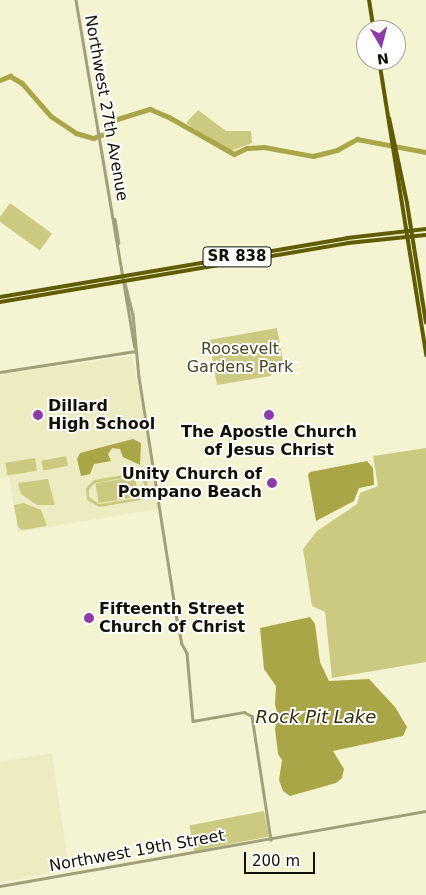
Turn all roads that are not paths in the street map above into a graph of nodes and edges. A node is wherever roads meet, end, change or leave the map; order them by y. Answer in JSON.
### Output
{"nodes":[{"id":1,"x":76,"y":0,"type":"edge"},
{"id":2,"x":369,"y":0,"type":"edge"},
{"id":3,"x":372,"y":20,"type":"edge"},
{"id":4,"x":381,"y":70,"type":"edge"},
{"id":5,"x":394,"y":153,"type":"junction"},
{"id":6,"x":394,"y":166,"type":"junction"},
{"id":7,"x":400,"y":172,"type":"junction"},
{"id":8,"x":426,"y":229,"type":"edge"},
{"id":9,"x":412,"y":230,"type":"junction"},
{"id":10,"x":406,"y":231,"type":"junction"},
{"id":11,"x":426,"y":235,"type":"edge"},
{"id":12,"x":407,"y":237,"type":"junction"},
{"id":13,"x":413,"y":237,"type":"junction"},
{"id":14,"x":311,"y":244,"type":"junction"},
{"id":15,"x":304,"y":246,"type":"junction"},
{"id":16,"x":303,"y":251,"type":"junction"},
{"id":17,"x":297,"y":252,"type":"junction"},
{"id":18,"x":223,"y":260,"type":"junction"},
{"id":19,"x":196,"y":270,"type":"junction"},
{"id":20,"x":124,"y":278,"type":"junction"},
{"id":21,"x":125,"y":283,"type":"junction"},
{"id":22,"x":0,"y":297,"type":"edge"},
{"id":23,"x":0,"y":302,"type":"edge"},
{"id":24,"x":426,"y":323,"type":"edge"},
{"id":25,"x":135,"y":350,"type":"junction"},
{"id":26,"x":426,"y":355,"type":"edge"},
{"id":27,"x":0,"y":372,"type":"edge"},
{"id":28,"x":426,"y":811,"type":"edge"},
{"id":29,"x":271,"y":840,"type":"junction"},
{"id":30,"x":0,"y":886,"type":"edge"}],
"edges":[{"from":1,"to":20,"type":"street","name":"Northwest 27th Avenue"},
{"from":2,"to":3,"type":"main road"},
{"from":4,"to":5,"type":"main road"},
{"from":5,"to":6,"type":"main road"},
{"from":5,"to":7,"type":"main road"},
{"from":6,"to":7,"type":"main road"},
{"from":6,"to":10,"type":"main road"},
{"from":7,"to":9,"type":"main road"},
{"from":8,"to":9,"type":"main road","number":"SR 838"},
{"from":9,"to":10,"type":"main road","number":"SR 838"},
{"from":9,"to":13,"type":"main road"},
{"from":10,"to":12,"type":"main road"},
{"from":10,"to":14,"type":"main road","number":"SR 838"},
{"from":11,"to":13,"type":"main road","number":"SR 838"},
{"from":12,"to":13,"type":"main road","number":"SR 838"},
{"from":12,"to":16,"type":"main road","number":"SR 838"},
{"from":12,"to":26,"type":"main road"},
{"from":13,"to":24,"type":"main road"},
{"from":14,"to":15,"type":"main road","number":"SR 838"},
{"from":14,"to":16,"type":"main road"},
{"from":15,"to":17,"type":"main road"},
{"from":15,"to":18,"type":"main road","number":"SR 838"},
{"from":16,"to":17,"type":"main road","number":"SR 838"},
{"from":17,"to":19,"type":"main road","number":"SR 838"},
{"from":18,"to":19,"type":"main road"},
{"from":18,"to":20,"type":"main road","number":"SR 838"},
{"from":19,"to":21,"type":"main road","number":"SR 838"},
{"from":20,"to":21,"type":"street","name":"Northwest 27th Avenue"},
{"from":20,"to":22,"type":"main road","number":"SR 838"},
{"from":21,"to":23,"type":"main road","number":"SR 838"},
{"from":21,"to":25,"type":"street","name":"Northwest 27th Avenue"},
{"from":25,"to":27,"type":"street"},
{"from":25,"to":29,"type":"street","name":"Northwest 27th Avenue"},
{"from":28,"to":29,"type":"street","name":"Northwest 19th Street"},
{"from":29,"to":30,"type":"street","name":"Northwest 19th Street"}]}
